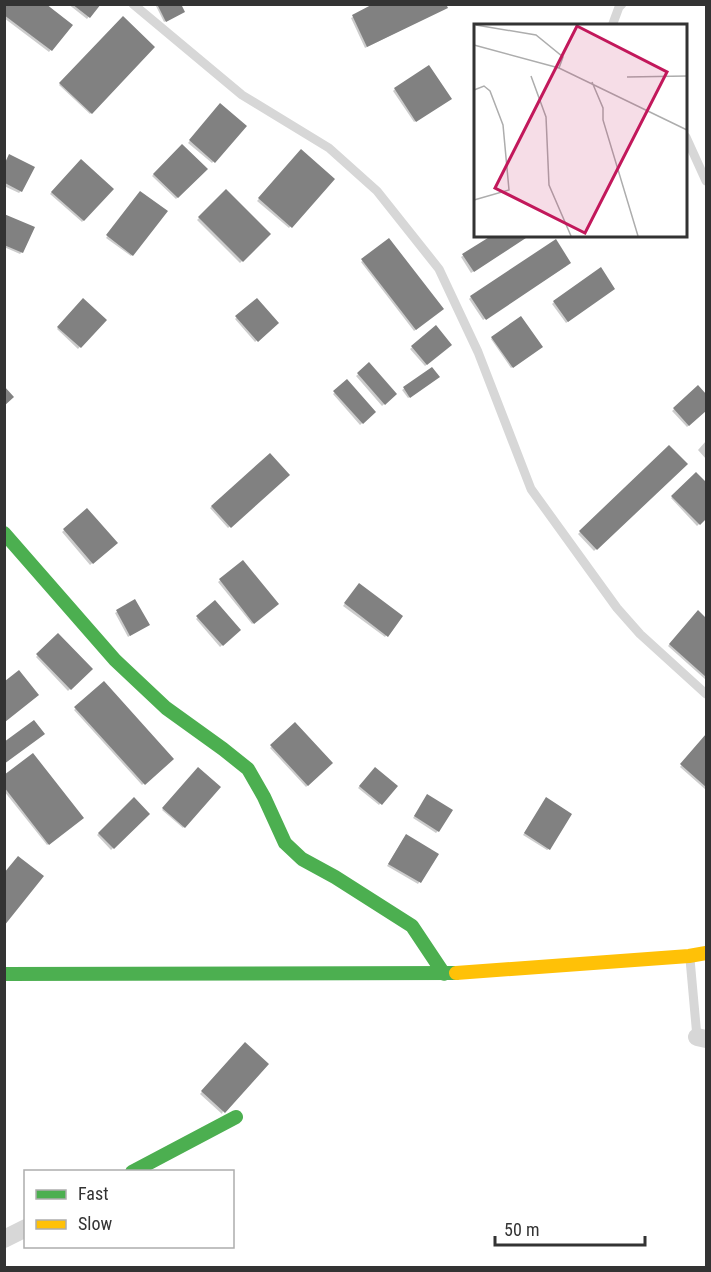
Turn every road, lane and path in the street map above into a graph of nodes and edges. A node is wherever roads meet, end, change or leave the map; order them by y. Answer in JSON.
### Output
{"nodes":[{"id":1,"x":133,"y":4,"type":"edge"},
{"id":2,"x":622,"y":4,"type":"edge"},
{"id":3,"x":613,"y":24,"type":"edge"},
{"id":4,"x":687,"y":139,"type":"edge"},
{"id":5,"x":706,"y":181,"type":"edge"},
{"id":6,"x":4,"y":533,"type":"edge"},
{"id":7,"x":706,"y":694,"type":"edge"},
{"id":8,"x":706,"y":952,"type":"edge"},
{"id":9,"x":689,"y":956,"type":"junction"},
{"id":10,"x":4,"y":974,"type":"edge"},
{"id":11,"x":444,"y":974,"type":"junction"},
{"id":12,"x":701,"y":1038,"type":"edge"},
{"id":13,"x":236,"y":1117,"type":"dead end"},
{"id":14,"x":136,"y":1170,"type":"edge"},
{"id":15,"x":24,"y":1229,"type":"edge"},
{"id":16,"x":4,"y":1239,"type":"edge"}],
"edges":[{"from":1,"to":7,"type":"lane"},
{"from":2,"to":3,"type":"lane"},
{"from":4,"to":5,"type":"lane"},
{"from":6,"to":11,"type":"street"},
{"from":8,"to":9,"type":"street"},
{"from":9,"to":11,"type":"street"},
{"from":9,"to":12,"type":"lane"},
{"from":10,"to":11,"type":"street"},
{"from":13,"to":14,"type":"street"},
{"from":15,"to":16,"type":"street"}]}
